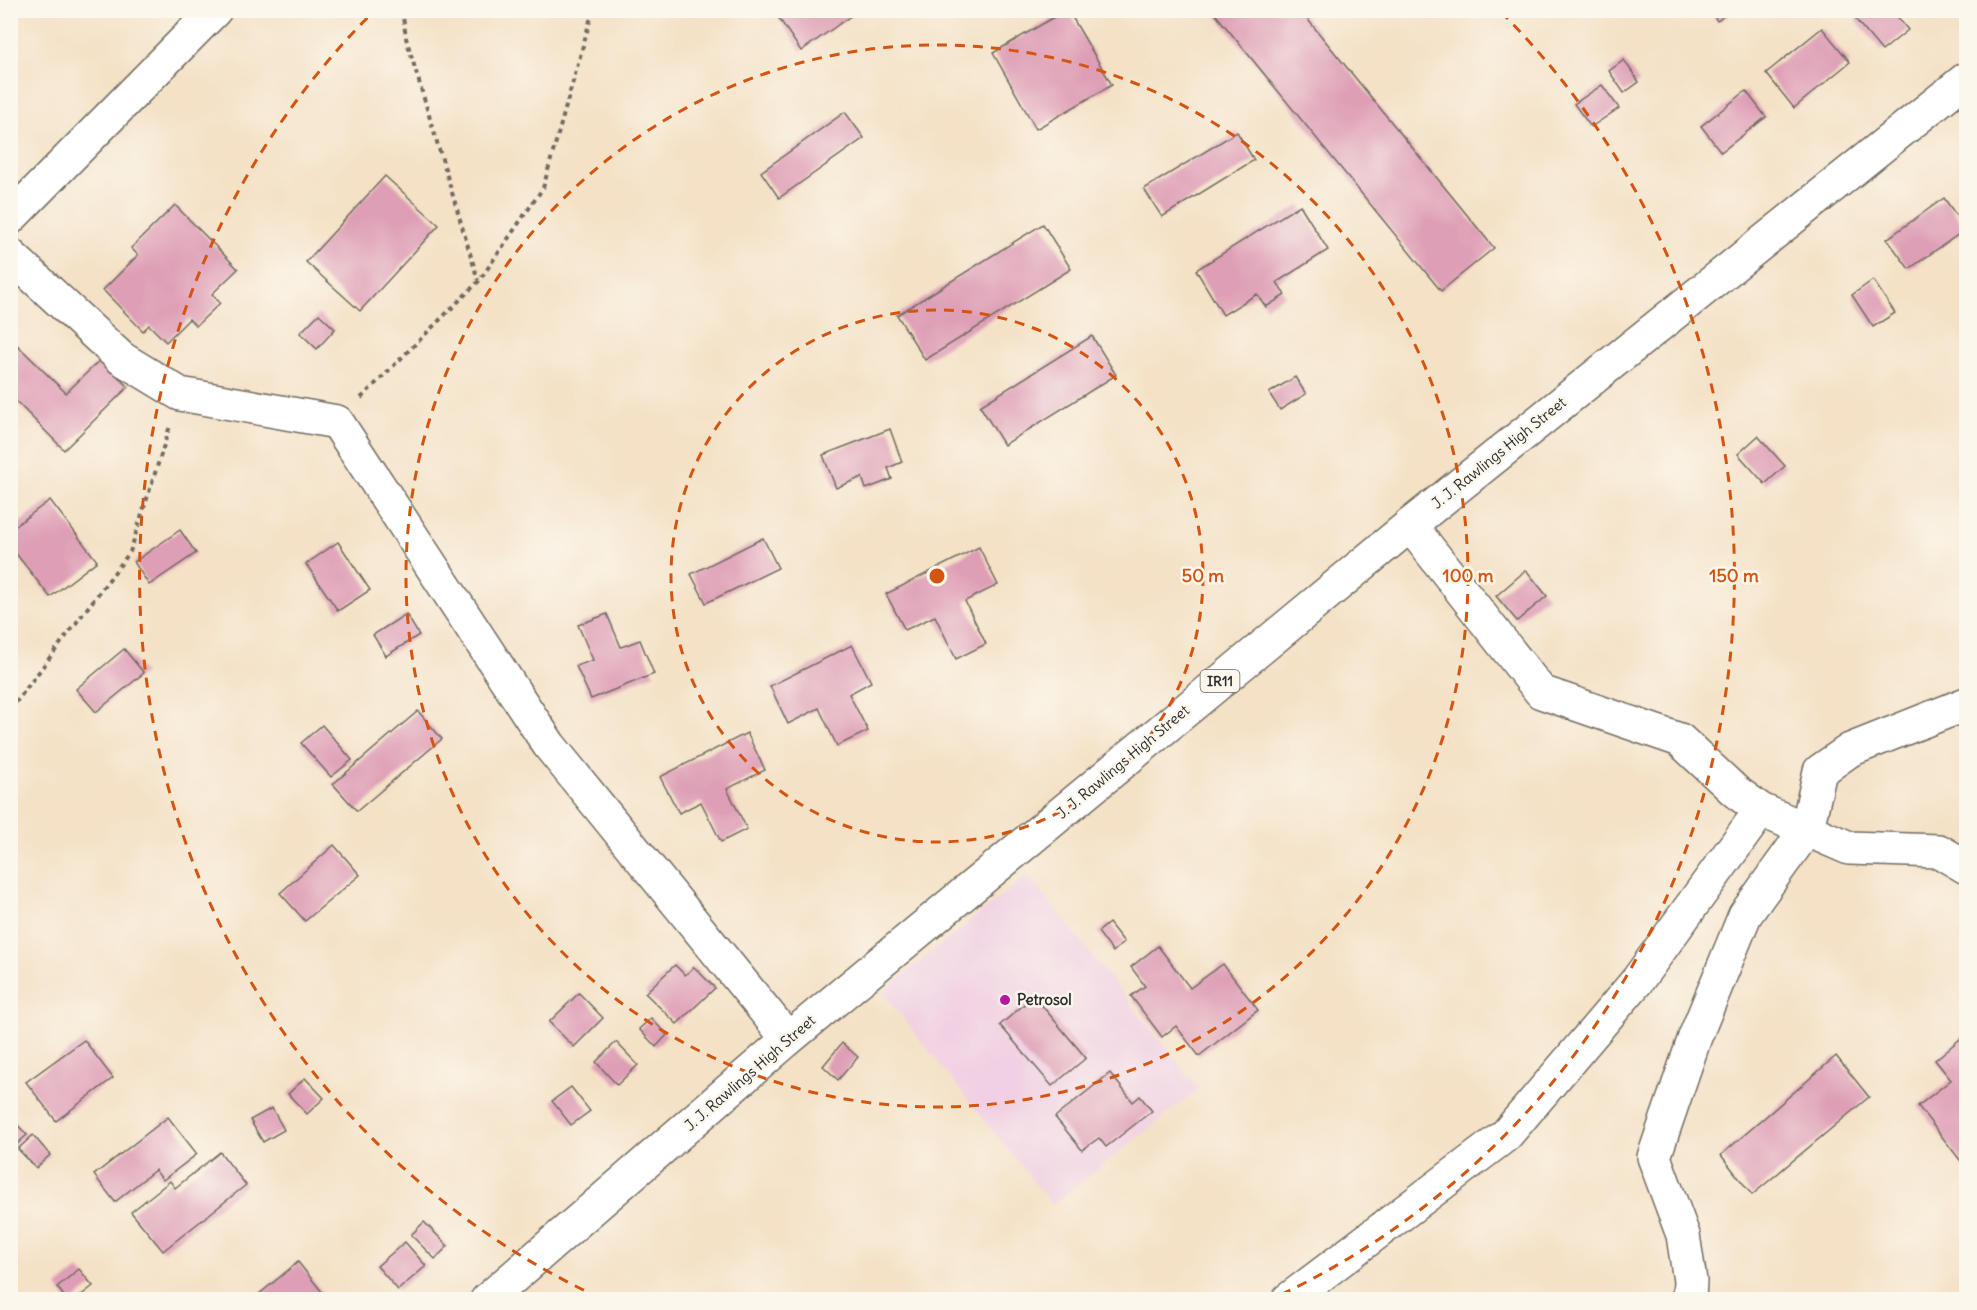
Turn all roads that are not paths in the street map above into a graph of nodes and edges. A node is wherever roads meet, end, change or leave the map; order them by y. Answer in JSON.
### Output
{"nodes":[{"id":1,"x":215,"y":10,"type":"edge"},
{"id":2,"x":1966,"y":79,"type":"edge"},
{"id":3,"x":10,"y":218,"type":"edge"},
{"id":4,"x":10,"y":255,"type":"edge"},
{"id":5,"x":1410,"y":525,"type":"junction"},
{"id":6,"x":1966,"y":704,"type":"edge"},
{"id":7,"x":1761,"y":810,"type":"junction"},
{"id":8,"x":1807,"y":829,"type":"junction"},
{"id":9,"x":1966,"y":867,"type":"edge"},
{"id":10,"x":788,"y":1039,"type":"junction"},
{"id":11,"x":487,"y":1299,"type":"edge"},
{"id":12,"x":1288,"y":1299,"type":"edge"},
{"id":13,"x":1689,"y":1299,"type":"edge"}],
"edges":[{"from":1,"to":3,"type":"street"},
{"from":2,"to":5,"type":"street","name":"J. J. Rawlings High Street","number":"IR11"},
{"from":4,"to":10,"type":"street"},
{"from":5,"to":7,"type":"street"},
{"from":5,"to":10,"type":"street","name":"J. J. Rawlings High Street","number":"IR11"},
{"from":6,"to":8,"type":"street"},
{"from":7,"to":8,"type":"street"},
{"from":7,"to":12,"type":"street"},
{"from":8,"to":9,"type":"street"},
{"from":8,"to":13,"type":"street"},
{"from":10,"to":11,"type":"street","name":"J. J. Rawlings High Street","number":"IR11"}]}
